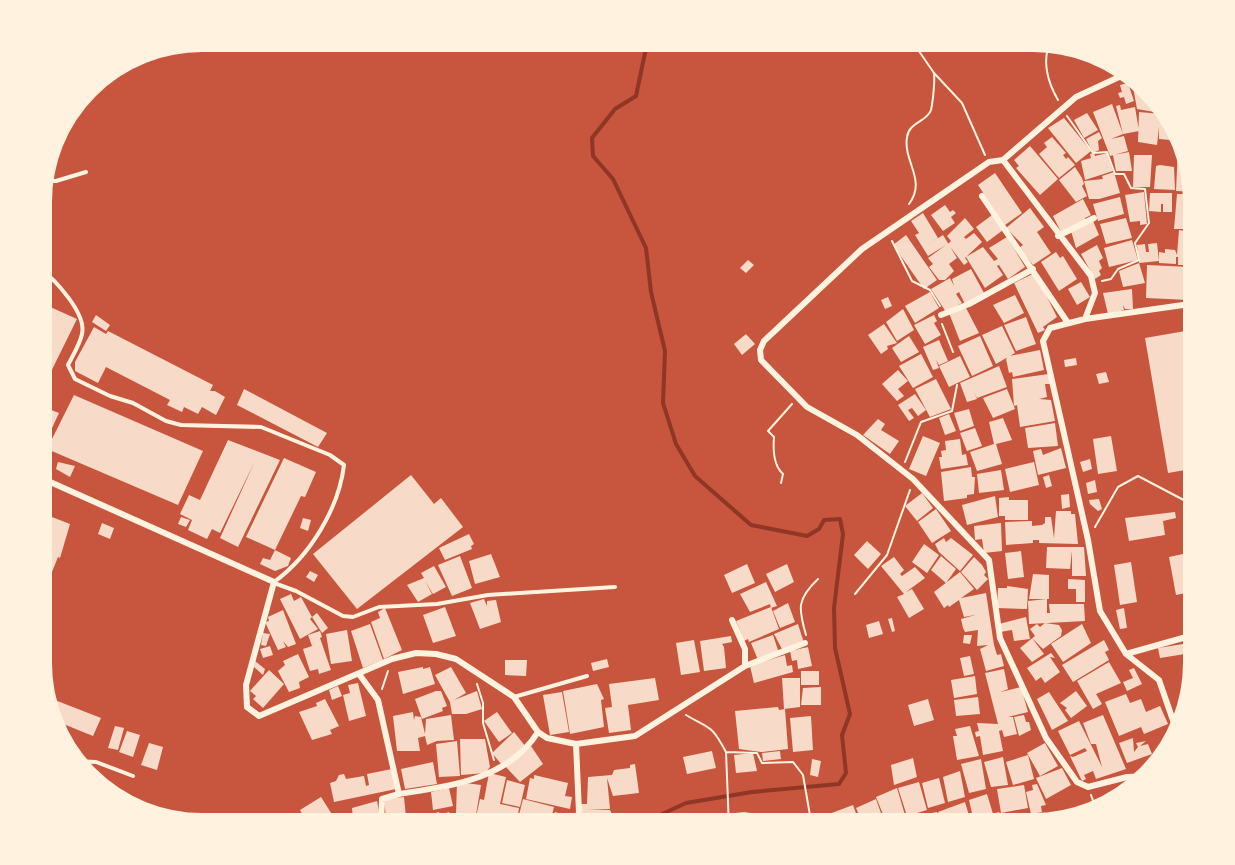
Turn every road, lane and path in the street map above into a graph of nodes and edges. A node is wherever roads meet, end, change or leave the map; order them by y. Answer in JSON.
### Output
{"nodes":[{"id":1,"x":917,"y":48,"type":"edge"},
{"id":2,"x":1049,"y":49,"type":"edge"},
{"id":3,"x":934,"y":73,"type":"junction"},
{"id":4,"x":1121,"y":76,"type":"edge"},
{"id":5,"x":1062,"y":108,"type":"junction"},
{"id":6,"x":1003,"y":160,"type":"junction"},
{"id":7,"x":989,"y":162,"type":"junction"},
{"id":8,"x":86,"y":172,"type":"dead end"},
{"id":9,"x":49,"y":181,"type":"edge"},
{"id":10,"x":982,"y":196,"type":"dead end"},
{"id":11,"x":907,"y":208,"type":"dead end"},
{"id":12,"x":1094,"y":218,"type":"dead end"},
{"id":13,"x":896,"y":226,"type":"junction"},
{"id":14,"x":1058,"y":236,"type":"junction"},
{"id":15,"x":1033,"y":269,"type":"junction"},
{"id":16,"x":48,"y":275,"type":"edge"},
{"id":17,"x":1095,"y":294,"type":"junction"},
{"id":18,"x":1187,"y":304,"type":"edge"},
{"id":19,"x":941,"y":315,"type":"junction"},
{"id":20,"x":1085,"y":319,"type":"junction"},
{"id":21,"x":1068,"y":323,"type":"junction"},
{"id":22,"x":953,"y":352,"type":"dead end"},
{"id":23,"x":957,"y":385,"type":"dead end"},
{"id":24,"x":796,"y":396,"type":"junction"},
{"id":25,"x":900,"y":469,"type":"junction"},
{"id":26,"x":913,"y":479,"type":"junction"},
{"id":27,"x":48,"y":481,"type":"edge"},
{"id":28,"x":781,"y":483,"type":"dead end"},
{"id":29,"x":1187,"y":502,"type":"edge"},
{"id":30,"x":1088,"y":540,"type":"junction"},
{"id":31,"x":818,"y":579,"type":"dead end"},
{"id":32,"x":274,"y":582,"type":"junction"},
{"id":33,"x":615,"y":587,"type":"dead end"},
{"id":34,"x":855,"y":594,"type":"dead end"},
{"id":35,"x":732,"y":620,"type":"dead end"},
{"id":36,"x":1187,"y":637,"type":"edge"},
{"id":37,"x":806,"y":643,"type":"joint"},
{"id":38,"x":1126,"y":654,"type":"junction"},
{"id":39,"x":392,"y":659,"type":"junction"},
{"id":40,"x":745,"y":666,"type":"junction"},
{"id":41,"x":473,"y":670,"type":"junction"},
{"id":42,"x":359,"y":674,"type":"junction"},
{"id":43,"x":587,"y":676,"type":"dead end"},
{"id":44,"x":514,"y":697,"type":"junction"},
{"id":45,"x":378,"y":700,"type":"junction"},
{"id":46,"x":680,"y":708,"type":"junction"},
{"id":47,"x":1174,"y":724,"type":"edge"},
{"id":48,"x":538,"y":732,"type":"junction"},
{"id":49,"x":576,"y":744,"type":"junction"},
{"id":50,"x":726,"y":752,"type":"junction"},
{"id":51,"x":84,"y":761,"type":"edge"},
{"id":52,"x":497,"y":770,"type":"junction"},
{"id":53,"x":134,"y":776,"type":"dead end"},
{"id":54,"x":1137,"y":777,"type":"edge"},
{"id":55,"x":1088,"y":787,"type":"junction"},
{"id":56,"x":399,"y":794,"type":"junction"},
{"id":57,"x":1094,"y":804,"type":"edge"},
{"id":58,"x":381,"y":817,"type":"edge"},
{"id":59,"x":578,"y":817,"type":"edge"},
{"id":60,"x":729,"y":817,"type":"edge"},
{"id":61,"x":810,"y":817,"type":"edge"}],
"edges":[{"from":1,"to":3,"type":"path"},
{"from":2,"to":5,"type":"path"},
{"from":3,"to":7,"type":"path"},
{"from":3,"to":11,"type":"path"},
{"from":4,"to":5,"type":"street"},
{"from":5,"to":6,"type":"street"},
{"from":5,"to":17,"type":"path"},
{"from":6,"to":7,"type":"street"},
{"from":6,"to":14,"type":"street"},
{"from":7,"to":13,"type":"street"},
{"from":8,"to":9,"type":"lane"},
{"from":10,"to":15,"type":"street"},
{"from":12,"to":14,"type":"street"},
{"from":13,"to":19,"type":"path"},
{"from":13,"to":24,"type":"street"},
{"from":14,"to":17,"type":"street"},
{"from":15,"to":19,"type":"street"},
{"from":15,"to":21,"type":"street"},
{"from":16,"to":32,"type":"lane"},
{"from":17,"to":20,"type":"street"},
{"from":18,"to":20,"type":"street"},
{"from":19,"to":22,"type":"path"},
{"from":20,"to":21,"type":"street"},
{"from":21,"to":30,"type":"street"},
{"from":23,"to":25,"type":"path"},
{"from":24,"to":25,"type":"street"},
{"from":24,"to":28,"type":"path"},
{"from":25,"to":26,"type":"street"},
{"from":26,"to":34,"type":"path"},
{"from":26,"to":55,"type":"street"},
{"from":27,"to":32,"type":"street"},
{"from":29,"to":30,"type":"path"},
{"from":30,"to":38,"type":"street"},
{"from":31,"to":37,"type":"path"},
{"from":32,"to":33,"type":"lane"},
{"from":32,"to":42,"type":"street"},
{"from":35,"to":40,"type":"street"},
{"from":36,"to":38,"type":"street"},
{"from":37,"to":40,"type":"street"},
{"from":38,"to":47,"type":"street"},
{"from":39,"to":41,"type":"street"},
{"from":39,"to":42,"type":"street"},
{"from":39,"to":45,"type":"path"},
{"from":40,"to":46,"type":"street"},
{"from":41,"to":44,"type":"street"},
{"from":41,"to":52,"type":"path"},
{"from":42,"to":45,"type":"street"},
{"from":43,"to":44,"type":"lane"},
{"from":44,"to":48,"type":"street"},
{"from":45,"to":56,"type":"street"},
{"from":46,"to":49,"type":"street"},
{"from":46,"to":50,"type":"path"},
{"from":48,"to":49,"type":"street"},
{"from":48,"to":52,"type":"street"},
{"from":49,"to":59,"type":"street"},
{"from":50,"to":60,"type":"path"},
{"from":50,"to":61,"type":"path"},
{"from":51,"to":53,"type":"lane"},
{"from":52,"to":56,"type":"street"},
{"from":54,"to":55,"type":"street"},
{"from":55,"to":57,"type":"path"},
{"from":56,"to":58,"type":"street"}]}
